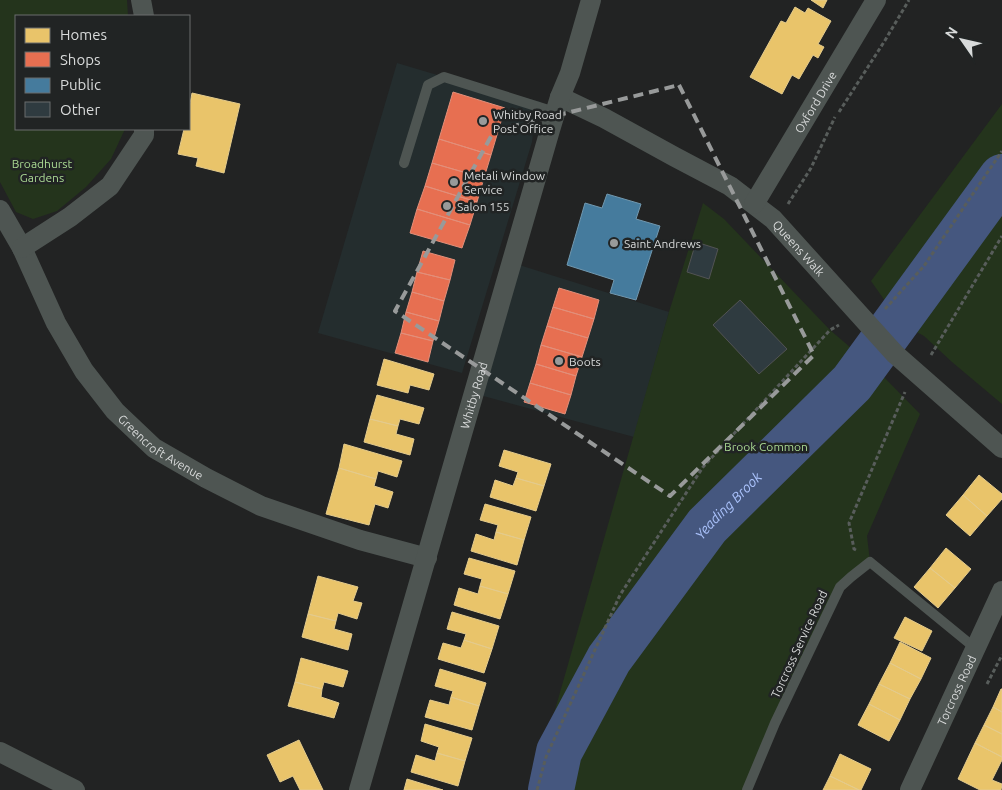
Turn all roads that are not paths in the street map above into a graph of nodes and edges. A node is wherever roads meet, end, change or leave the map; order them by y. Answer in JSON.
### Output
{"nodes":[{"id":1,"x":141,"y":0,"type":"edge"},
{"id":2,"x":591,"y":0,"type":"edge"},
{"id":3,"x":876,"y":0,"type":"edge"},
{"id":4,"x":144,"y":15,"type":"edge"},
{"id":5,"x":558,"y":104,"type":"junction"},
{"id":6,"x":144,"y":130,"type":"edge"},
{"id":7,"x":404,"y":163,"type":"dead end"},
{"id":8,"x":754,"y":204,"type":"junction"},
{"id":9,"x":0,"y":210,"type":"edge"},
{"id":10,"x":22,"y":248,"type":"junction"},
{"id":11,"x":1002,"y":448,"type":"edge"},
{"id":12,"x":427,"y":558,"type":"junction"},
{"id":13,"x":1002,"y":590,"type":"edge"},
{"id":14,"x":975,"y":648,"type":"junction"},
{"id":15,"x":0,"y":752,"type":"edge"},
{"id":16,"x":75,"y":790,"type":"edge"},
{"id":17,"x":359,"y":790,"type":"edge"},
{"id":18,"x":747,"y":790,"type":"edge"},
{"id":19,"x":910,"y":790,"type":"edge"}],
"edges":[{"from":1,"to":4,"type":"street"},
{"from":2,"to":5,"type":"street","name":"Whitby Road"},
{"from":3,"to":8,"type":"street","name":"Oxford Drive"},
{"from":5,"to":7,"type":"lane"},
{"from":5,"to":8,"type":"street","name":"Queens Walk"},
{"from":5,"to":12,"type":"street","name":"Whitby Road"},
{"from":6,"to":10,"type":"street"},
{"from":8,"to":11,"type":"street","name":"Queens Walk"},
{"from":9,"to":10,"type":"street","name":"Greencroft Avenue"},
{"from":10,"to":12,"type":"street","name":"Greencroft Avenue"},
{"from":12,"to":17,"type":"street","name":"Whitby Road"},
{"from":13,"to":14,"type":"street","name":"Torcross Road"},
{"from":14,"to":18,"type":"lane","name":"Torcross Service Road"},
{"from":14,"to":19,"type":"street","name":"Torcross Road"},
{"from":15,"to":16,"type":"street"}]}
